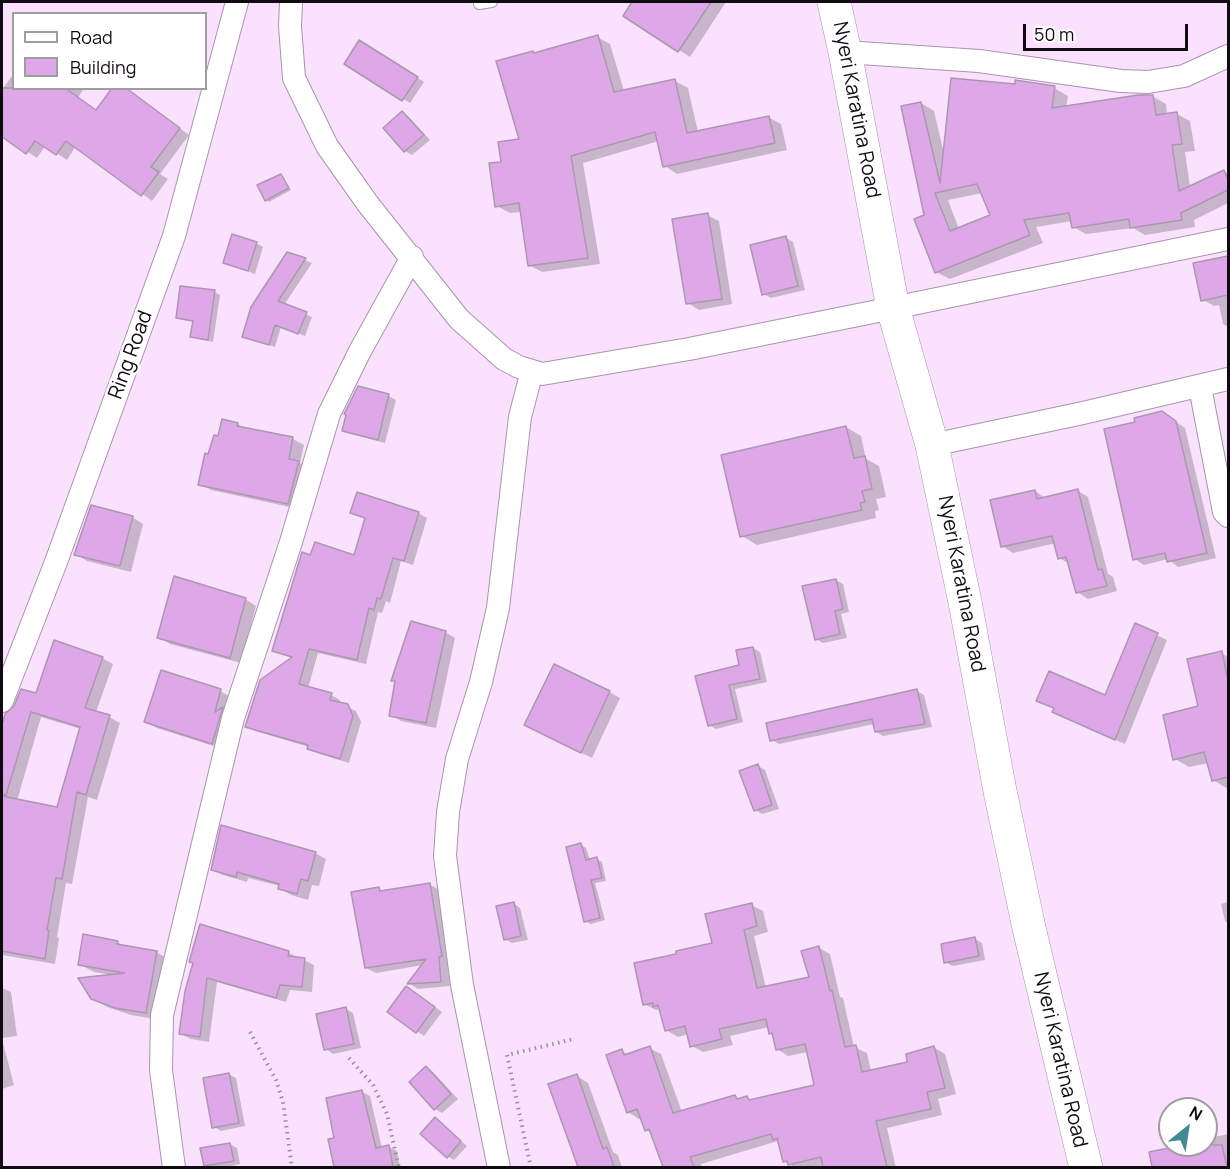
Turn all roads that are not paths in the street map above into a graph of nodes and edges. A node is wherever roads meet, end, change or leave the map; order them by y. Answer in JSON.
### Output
{"nodes":[{"id":1,"x":237,"y":2,"type":"edge"},
{"id":2,"x":291,"y":2,"type":"edge"},
{"id":3,"x":479,"y":2,"type":"edge"},
{"id":4,"x":492,"y":2,"type":"edge"},
{"id":5,"x":834,"y":2,"type":"edge"},
{"id":6,"x":845,"y":52,"type":"junction"},
{"id":7,"x":1228,"y":56,"type":"edge"},
{"id":8,"x":1228,"y":239,"type":"edge"},
{"id":9,"x":412,"y":257,"type":"junction"},
{"id":10,"x":893,"y":308,"type":"junction"},
{"id":11,"x":532,"y":371,"type":"junction"},
{"id":12,"x":1228,"y":379,"type":"edge"},
{"id":13,"x":1200,"y":387,"type":"junction"},
{"id":14,"x":933,"y":445,"type":"junction"},
{"id":15,"x":1228,"y":516,"type":"edge"},
{"id":16,"x":2,"y":701,"type":"edge"},
{"id":17,"x":174,"y":1167,"type":"edge"},
{"id":18,"x":499,"y":1167,"type":"edge"},
{"id":19,"x":1086,"y":1167,"type":"edge"}],
"edges":[{"from":1,"to":16,"type":"street","name":"Ring Road"},
{"from":2,"to":9,"type":"street"},
{"from":3,"to":4,"type":"lane"},
{"from":5,"to":6,"type":"highway","name":"Nyeri Karatina Road"},
{"from":6,"to":7,"type":"street"},
{"from":6,"to":10,"type":"highway","name":"Nyeri Karatina Road"},
{"from":8,"to":10,"type":"street"},
{"from":9,"to":11,"type":"street"},
{"from":9,"to":17,"type":"street"},
{"from":10,"to":11,"type":"street"},
{"from":10,"to":14,"type":"highway","name":"Nyeri Karatina Road"},
{"from":11,"to":18,"type":"street"},
{"from":12,"to":13,"type":"street"},
{"from":13,"to":14,"type":"street"},
{"from":13,"to":15,"type":"street"},
{"from":14,"to":19,"type":"highway","name":"Nyeri Karatina Road"}]}
